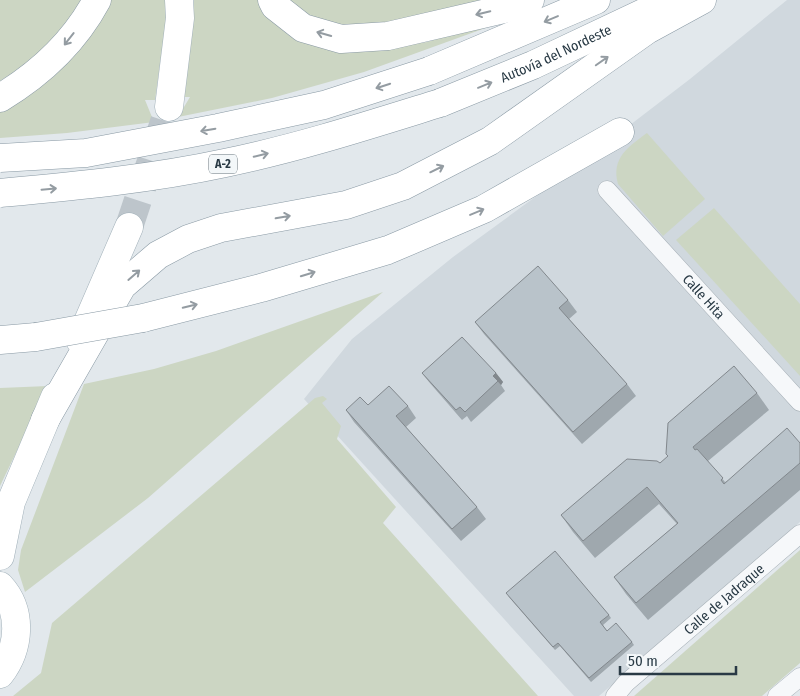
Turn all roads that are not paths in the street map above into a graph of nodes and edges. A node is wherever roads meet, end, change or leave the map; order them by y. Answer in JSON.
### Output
{"nodes":[{"id":1,"x":98,"y":0,"type":"edge"},
{"id":2,"x":272,"y":0,"type":"edge"},
{"id":3,"x":530,"y":0,"type":"edge"},
{"id":4,"x":596,"y":0,"type":"edge"},
{"id":5,"x":669,"y":0,"type":"edge"},
{"id":6,"x":702,"y":0,"type":"edge"},
{"id":7,"x":182,"y":6,"type":"edge"},
{"id":8,"x":0,"y":98,"type":"edge"},
{"id":9,"x":169,"y":107,"type":"tunnel mouth"},
{"id":10,"x":620,"y":132,"type":"dead end"},
{"id":11,"x":0,"y":158,"type":"edge"},
{"id":12,"x":606,"y":190,"type":"dead end"},
{"id":13,"x":0,"y":193,"type":"edge"},
{"id":14,"x":129,"y":227,"type":"tunnel mouth"},
{"id":15,"x":0,"y":340,"type":"edge"},
{"id":16,"x":800,"y":402,"type":"edge"},
{"id":17,"x":45,"y":420,"type":"junction"},
{"id":18,"x":5,"y":510,"type":"edge"},
{"id":19,"x":800,"y":534,"type":"edge"},
{"id":20,"x":0,"y":556,"type":"edge"},
{"id":21,"x":1,"y":581,"type":"edge"},
{"id":22,"x":0,"y":674,"type":"edge"},
{"id":23,"x":800,"y":677,"type":"edge"},
{"id":24,"x":621,"y":690,"type":"edge"},
{"id":25,"x":778,"y":696,"type":"edge"}],
"edges":[{"from":1,"to":8,"type":"main road","one_way":true},
{"from":3,"to":2,"type":"main road","one_way":true},
{"from":4,"to":11,"type":"main road","one_way":true,"bridge":true},
{"from":13,"to":5,"type":"main road","name":"Autovía del Nordeste","number":"A-2","one_way":true,"bridge":true},
{"from":17,"to":6,"type":"main road","one_way":true},
{"from":7,"to":9,"type":"main road"},
{"from":15,"to":10,"type":"main road","one_way":true,"bridge":true},
{"from":12,"to":16,"type":"street","name":"Calle Hita"},
{"from":14,"to":17,"type":"main road"},
{"from":17,"to":18,"type":"main road"},
{"from":18,"to":20,"type":"main road"},
{"from":19,"to":24,"type":"street","name":"Calle de Jadraque"},
{"from":21,"to":22,"type":"main road"},
{"from":23,"to":25,"type":"street"}]}
